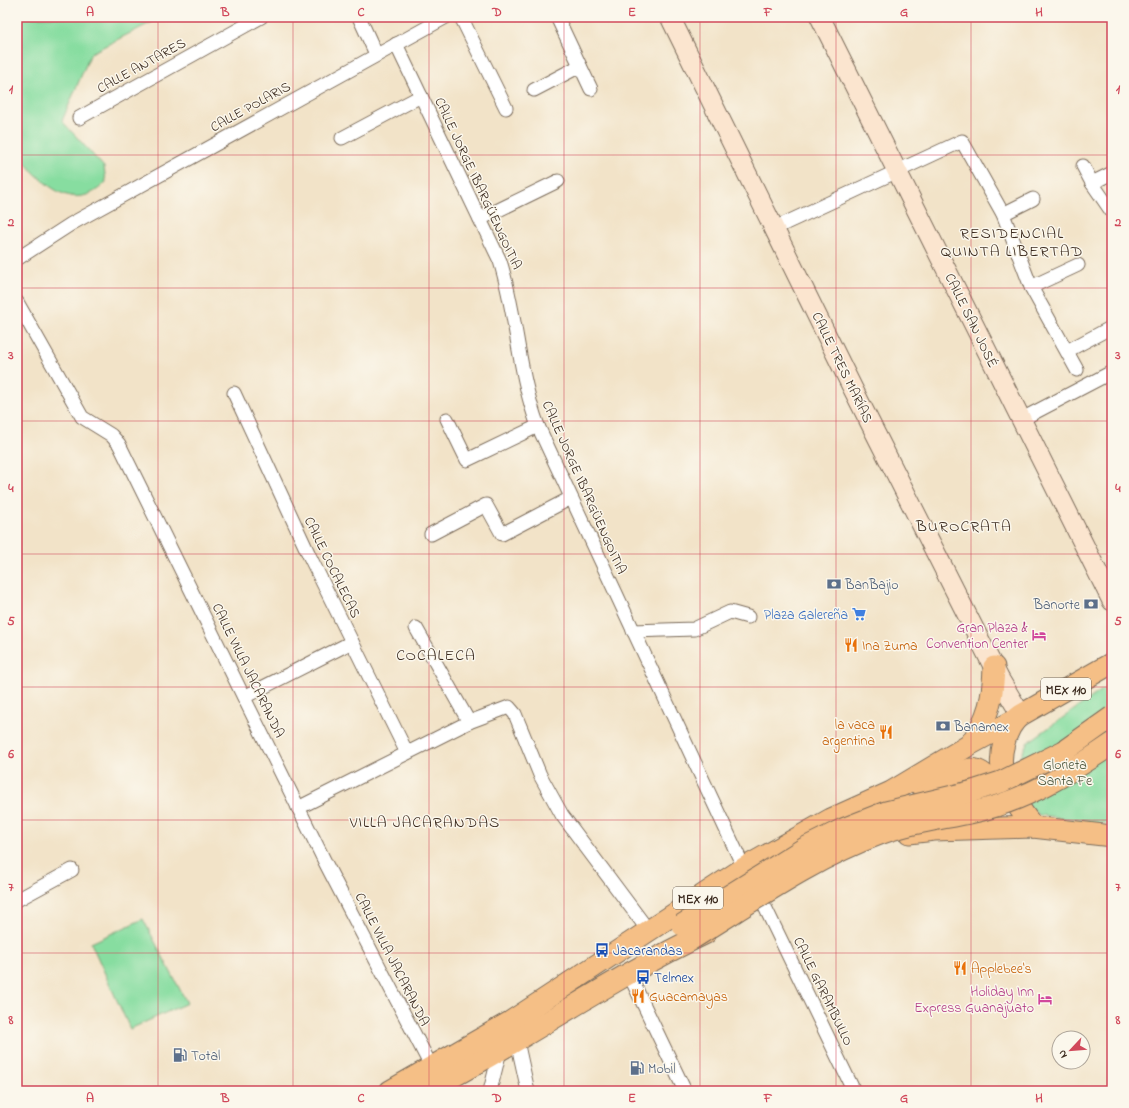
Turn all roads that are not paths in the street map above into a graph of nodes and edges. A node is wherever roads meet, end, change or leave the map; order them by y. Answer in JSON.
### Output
{"nodes":[{"id":1,"x":261,"y":17,"type":"edge"},
{"id":2,"x":359,"y":17,"type":"edge"},
{"id":3,"x":446,"y":17,"type":"edge"},
{"id":4,"x":461,"y":17,"type":"edge"},
{"id":5,"x":557,"y":17,"type":"edge"},
{"id":6,"x":670,"y":17,"type":"edge"},
{"id":7,"x":820,"y":17,"type":"edge"},
{"id":8,"x":396,"y":44,"type":"junction"},
{"id":9,"x":376,"y":54,"type":"junction"},
{"id":10,"x":580,"y":66,"type":"junction"},
{"id":11,"x":591,"y":89,"type":"dead end"},
{"id":12,"x":534,"y":90,"type":"dead end"},
{"id":13,"x":421,"y":96,"type":"junction"},
{"id":14,"x":506,"y":108,"type":"dead end"},
{"id":15,"x":79,"y":118,"type":"dead end"},
{"id":16,"x":342,"y":138,"type":"dead end"},
{"id":17,"x":1083,"y":166,"type":"dead end"},
{"id":18,"x":898,"y":170,"type":"junction"},
{"id":19,"x":1112,"y":173,"type":"edge"},
{"id":20,"x":558,"y":181,"type":"dead end"},
{"id":21,"x":1092,"y":183,"type":"junction"},
{"id":22,"x":1033,"y":199,"type":"dead end"},
{"id":23,"x":1112,"y":212,"type":"edge"},
{"id":24,"x":1002,"y":214,"type":"junction"},
{"id":25,"x":480,"y":219,"type":"junction"},
{"id":26,"x":774,"y":228,"type":"junction"},
{"id":27,"x":17,"y":259,"type":"edge"},
{"id":28,"x":1078,"y":265,"type":"dead end"},
{"id":29,"x":1031,"y":287,"type":"junction"},
{"id":30,"x":17,"y":302,"type":"edge"},
{"id":31,"x":1112,"y":326,"type":"edge"},
{"id":32,"x":1067,"y":351,"type":"junction"},
{"id":33,"x":1077,"y":370,"type":"dead end"},
{"id":34,"x":1112,"y":372,"type":"edge"},
{"id":35,"x":234,"y":393,"type":"dead end"},
{"id":36,"x":447,"y":419,"type":"dead end"},
{"id":37,"x":1022,"y":419,"type":"junction"},
{"id":38,"x":538,"y":426,"type":"junction"},
{"id":39,"x":571,"y":498,"type":"junction"},
{"id":40,"x":432,"y":534,"type":"dead end"},
{"id":41,"x":1112,"y":601,"type":"edge"},
{"id":42,"x":748,"y":617,"type":"dead end"},
{"id":43,"x":416,"y":628,"type":"dead end"},
{"id":44,"x":633,"y":631,"type":"junction"},
{"id":45,"x":352,"y":642,"type":"junction"},
{"id":46,"x":1112,"y":663,"type":"edge"},
{"id":47,"x":994,"y":667,"type":"junction"},
{"id":48,"x":244,"y":697,"type":"junction"},
{"id":49,"x":1018,"y":717,"type":"junction"},
{"id":50,"x":1112,"y":717,"type":"edge"},
{"id":51,"x":469,"y":722,"type":"junction"},
{"id":52,"x":971,"y":744,"type":"junction"},
{"id":53,"x":1112,"y":744,"type":"edge"},
{"id":54,"x":408,"y":753,"type":"junction"},
{"id":55,"x":891,"y":792,"type":"junction"},
{"id":56,"x":298,"y":808,"type":"junction"},
{"id":57,"x":1033,"y":827,"type":"junction"},
{"id":58,"x":1112,"y":836,"type":"edge"},
{"id":59,"x":884,"y":840,"type":"junction"},
{"id":60,"x":744,"y":868,"type":"junction"},
{"id":61,"x":72,"y":870,"type":"dead end"},
{"id":62,"x":17,"y":900,"type":"edge"},
{"id":63,"x":764,"y":905,"type":"junction"},
{"id":64,"x":648,"y":930,"type":"junction"},
{"id":65,"x":686,"y":933,"type":"junction"},
{"id":66,"x":629,"y":974,"type":"junction"},
{"id":67,"x":572,"y":982,"type":"junction"},
{"id":68,"x":508,"y":1046,"type":"junction"},
{"id":69,"x":432,"y":1068,"type":"junction"},
{"id":70,"x":390,"y":1091,"type":"edge"},
{"id":71,"x":426,"y":1091,"type":"edge"},
{"id":72,"x":490,"y":1091,"type":"edge"},
{"id":73,"x":528,"y":1091,"type":"edge"},
{"id":74,"x":685,"y":1091,"type":"edge"},
{"id":75,"x":854,"y":1091,"type":"edge"}],
"edges":[{"from":1,"to":15,"type":"street","name":"CALLE ANTARES"},
{"from":2,"to":9,"type":"street"},
{"from":3,"to":8,"type":"street","name":"CALLE POLARIS"},
{"from":4,"to":14,"type":"street"},
{"from":5,"to":10,"type":"street"},
{"from":6,"to":26,"type":"main road","name":"CALLE TRES MARÍAS"},
{"from":7,"to":18,"type":"main road","name":"CALLE SAN JOSÉ"},
{"from":8,"to":9,"type":"street","name":"CALLE POLARIS"},
{"from":8,"to":13,"type":"street","name":"CALLE JORGE IBARGÜENGOITIA"},
{"from":9,"to":27,"type":"street","name":"CALLE POLARIS"},
{"from":10,"to":11,"type":"street"},
{"from":10,"to":12,"type":"street"},
{"from":13,"to":16,"type":"street"},
{"from":13,"to":25,"type":"street","name":"CALLE JORGE IBARGÜENGOITIA"},
{"from":17,"to":21,"type":"street"},
{"from":18,"to":24,"type":"street"},
{"from":18,"to":26,"type":"street"},
{"from":18,"to":37,"type":"main road","name":"CALLE SAN JOSÉ"},
{"from":19,"to":21,"type":"street"},
{"from":20,"to":25,"type":"street"},
{"from":21,"to":23,"type":"street"},
{"from":22,"to":24,"type":"street"},
{"from":24,"to":29,"type":"street"},
{"from":25,"to":38,"type":"street","name":"CALLE JORGE IBARGÜENGOITIA"},
{"from":26,"to":47,"type":"main road","name":"CALLE TRES MARÍAS"},
{"from":28,"to":29,"type":"street"},
{"from":29,"to":32,"type":"street"},
{"from":30,"to":48,"type":"street","name":"CALLE VILLA JACARANDA"},
{"from":31,"to":32,"type":"street"},
{"from":32,"to":33,"type":"street"},
{"from":34,"to":37,"type":"street"},
{"from":35,"to":45,"type":"street","name":"CALLE COCALECAS"},
{"from":36,"to":38,"type":"street"},
{"from":37,"to":41,"type":"main road","name":"CALLE SAN JOSÉ"},
{"from":38,"to":39,"type":"street","name":"CALLE JORGE IBARGÜENGOITIA"},
{"from":39,"to":40,"type":"street"},
{"from":39,"to":44,"type":"street","name":"CALLE JORGE IBARGÜENGOITIA"},
{"from":42,"to":44,"type":"street"},
{"from":43,"to":51,"type":"street"},
{"from":44,"to":60,"type":"street","name":"CALLE JORGE IBARGÜENGOITIA"},
{"from":45,"to":48,"type":"street"},
{"from":45,"to":54,"type":"street","name":"CALLE COCALECAS"},
{"from":46,"to":49,"type":"main road","number":"MEX 110"},
{"from":47,"to":49,"type":"main road","name":"CALLE TRES MARÍAS"},
{"from":47,"to":52,"type":"main road"},
{"from":48,"to":56,"type":"street","name":"CALLE VILLA JACARANDA"},
{"from":49,"to":52,"type":"main road","number":"MEX 110"},
{"from":49,"to":57,"type":"main road"},
{"from":50,"to":65,"type":"main road","bridge":true},
{"from":51,"to":54,"type":"street"},
{"from":51,"to":64,"type":"street"},
{"from":52,"to":55,"type":"main road","number":"MEX 110"},
{"from":53,"to":65,"type":"main road","bridge":true},
{"from":54,"to":56,"type":"street"},
{"from":55,"to":59,"type":"main road"},
{"from":55,"to":60,"type":"main road","number":"MEX 110"},
{"from":56,"to":69,"type":"street","name":"CALLE VILLA JACARANDA"},
{"from":57,"to":58,"type":"main road","number":"MEX 110"},
{"from":57,"to":59,"type":"main road","number":"MEX 110"},
{"from":59,"to":63,"type":"main road","number":"MEX 110"},
{"from":60,"to":64,"type":"main road","number":"MEX 110"},
{"from":61,"to":62,"type":"street"},
{"from":63,"to":65,"type":"main road","number":"MEX 110"},
{"from":63,"to":75,"type":"street","name":"CALLE GARAMBULLO"},
{"from":64,"to":67,"type":"main road","number":"MEX 110"},
{"from":65,"to":66,"type":"main road","number":"MEX 110"},
{"from":65,"to":67,"type":"main road"},
{"from":66,"to":68,"type":"main road","number":"MEX 110"},
{"from":66,"to":74,"type":"street"},
{"from":67,"to":69,"type":"main road","number":"MEX 110"},
{"from":68,"to":71,"type":"main road","number":"MEX 110"},
{"from":68,"to":72,"type":"street"},
{"from":68,"to":73,"type":"street"},
{"from":69,"to":70,"type":"main road","number":"MEX 110"}]}
